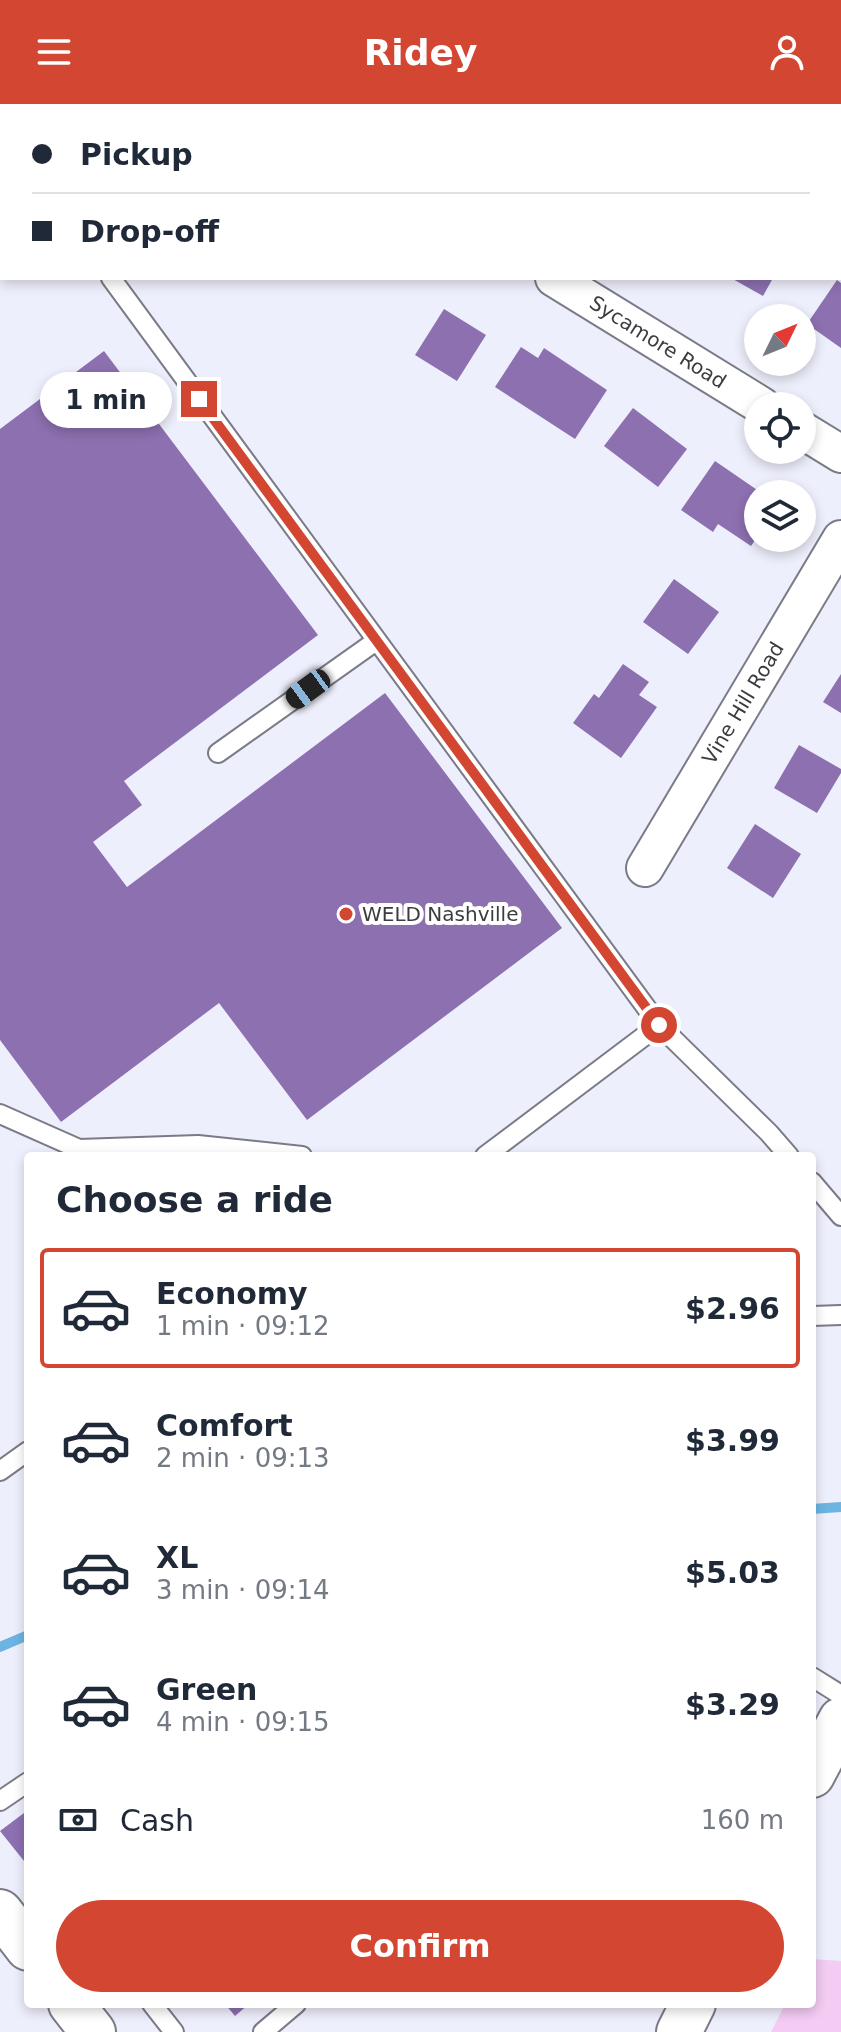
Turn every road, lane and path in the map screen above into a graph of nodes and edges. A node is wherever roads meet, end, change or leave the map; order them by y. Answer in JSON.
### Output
{"nodes":[{"id":1,"x":112,"y":280,"type":"edge"},
{"id":2,"x":557,"y":280,"type":"edge"},
{"id":3,"x":744,"y":395,"type":"edge"},
{"id":4,"x":816,"y":439,"type":"edge"},
{"id":5,"x":841,"y":454,"type":"edge"},
{"id":6,"x":841,"y":539,"type":"edge"},
{"id":7,"x":376,"y":641,"type":"junction"},
{"id":8,"x":218,"y":753,"type":"dead end"},
{"id":9,"x":645,"y":868,"type":"dead end"},
{"id":10,"x":659,"y":1025,"type":"junction"},
{"id":11,"x":0,"y":1114,"type":"edge"},
{"id":12,"x":264,"y":1152,"type":"edge"},
{"id":13,"x":490,"y":1152,"type":"edge"},
{"id":14,"x":786,"y":1152,"type":"edge"},
{"id":15,"x":816,"y":1187,"type":"edge"},
{"id":16,"x":841,"y":1216,"type":"edge"},
{"id":17,"x":841,"y":1315,"type":"edge"},
{"id":18,"x":816,"y":1316,"type":"edge"},
{"id":19,"x":24,"y":1454,"type":"edge"},
{"id":20,"x":0,"y":1471,"type":"edge"},
{"id":21,"x":816,"y":1679,"type":"edge"},
{"id":22,"x":841,"y":1695,"type":"edge"},
{"id":23,"x":841,"y":1720,"type":"edge"},
{"id":24,"x":816,"y":1767,"type":"edge"},
{"id":25,"x":24,"y":1785,"type":"edge"},
{"id":26,"x":0,"y":1801,"type":"edge"},
{"id":27,"x":0,"y":1912,"type":"edge"},
{"id":28,"x":24,"y":1943,"type":"edge"},
{"id":29,"x":74,"y":2008,"type":"edge"},
{"id":30,"x":155,"y":2008,"type":"edge"},
{"id":31,"x":291,"y":2008,"type":"edge"},
{"id":32,"x":691,"y":2008,"type":"edge"},
{"id":33,"x":93,"y":2032,"type":"edge"},
{"id":34,"x":174,"y":2032,"type":"edge"},
{"id":35,"x":263,"y":2032,"type":"edge"},
{"id":36,"x":679,"y":2032,"type":"edge"}],
"edges":[{"from":1,"to":7,"type":"lane"},
{"from":2,"to":3,"type":"street","name":"Sycamore Road"},
{"from":4,"to":5,"type":"street"},
{"from":6,"to":9,"type":"street","name":"Vine Hill Road"},
{"from":7,"to":8,"type":"lane"},
{"from":7,"to":10,"type":"lane"},
{"from":10,"to":13,"type":"lane"},
{"from":10,"to":14,"type":"lane"},
{"from":11,"to":12,"type":"lane"},
{"from":15,"to":16,"type":"lane"},
{"from":17,"to":18,"type":"lane"},
{"from":19,"to":20,"type":"lane"},
{"from":21,"to":22,"type":"lane"},
{"from":23,"to":24,"type":"main road"},
{"from":25,"to":26,"type":"lane"},
{"from":27,"to":28,"type":"main road"},
{"from":29,"to":33,"type":"main road"},
{"from":30,"to":34,"type":"lane"},
{"from":31,"to":35,"type":"lane"},
{"from":32,"to":36,"type":"main road"}]}
